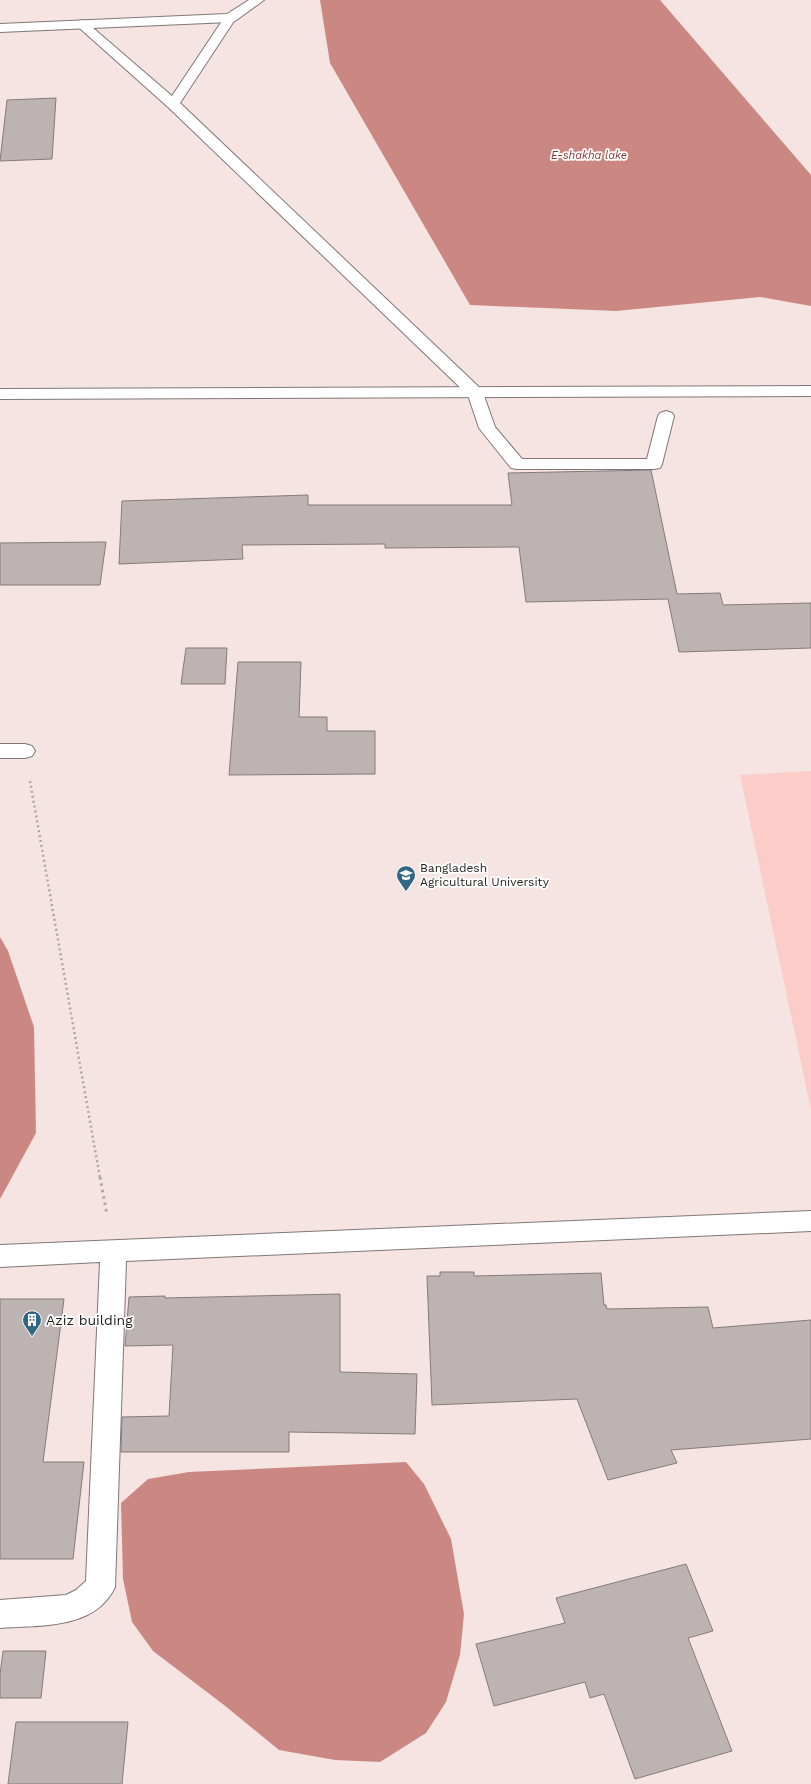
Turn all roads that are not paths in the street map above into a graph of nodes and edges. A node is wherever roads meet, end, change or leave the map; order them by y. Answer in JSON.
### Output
{"nodes":[{"id":1,"x":258,"y":0,"type":"edge"},
{"id":2,"x":230,"y":18,"type":"junction"},
{"id":3,"x":81,"y":24,"type":"junction"},
{"id":4,"x":0,"y":28,"type":"edge"},
{"id":5,"x":173,"y":104,"type":"junction"},
{"id":6,"x":811,"y":391,"type":"edge"},
{"id":7,"x":476,"y":393,"type":"junction"},
{"id":8,"x":0,"y":394,"type":"edge"},
{"id":9,"x":666,"y":416,"type":"dead end"},
{"id":10,"x":0,"y":751,"type":"edge"},
{"id":11,"x":24,"y":751,"type":"road end"},
{"id":12,"x":811,"y":1221,"type":"edge"},
{"id":13,"x":113,"y":1252,"type":"junction"},
{"id":14,"x":0,"y":1256,"type":"edge"},
{"id":15,"x":0,"y":1614,"type":"edge"}],
"edges":[{"from":1,"to":2,"type":"street"},
{"from":2,"to":3,"type":"street"},
{"from":2,"to":5,"type":"lane"},
{"from":3,"to":4,"type":"street"},
{"from":3,"to":5,"type":"lane"},
{"from":5,"to":7,"type":"lane"},
{"from":6,"to":7,"type":"street"},
{"from":7,"to":8,"type":"street"},
{"from":7,"to":9,"type":"lane"},
{"from":10,"to":11,"type":"street"},
{"from":12,"to":13,"type":"street"},
{"from":13,"to":14,"type":"street"},
{"from":13,"to":15,"type":"street"}]}
